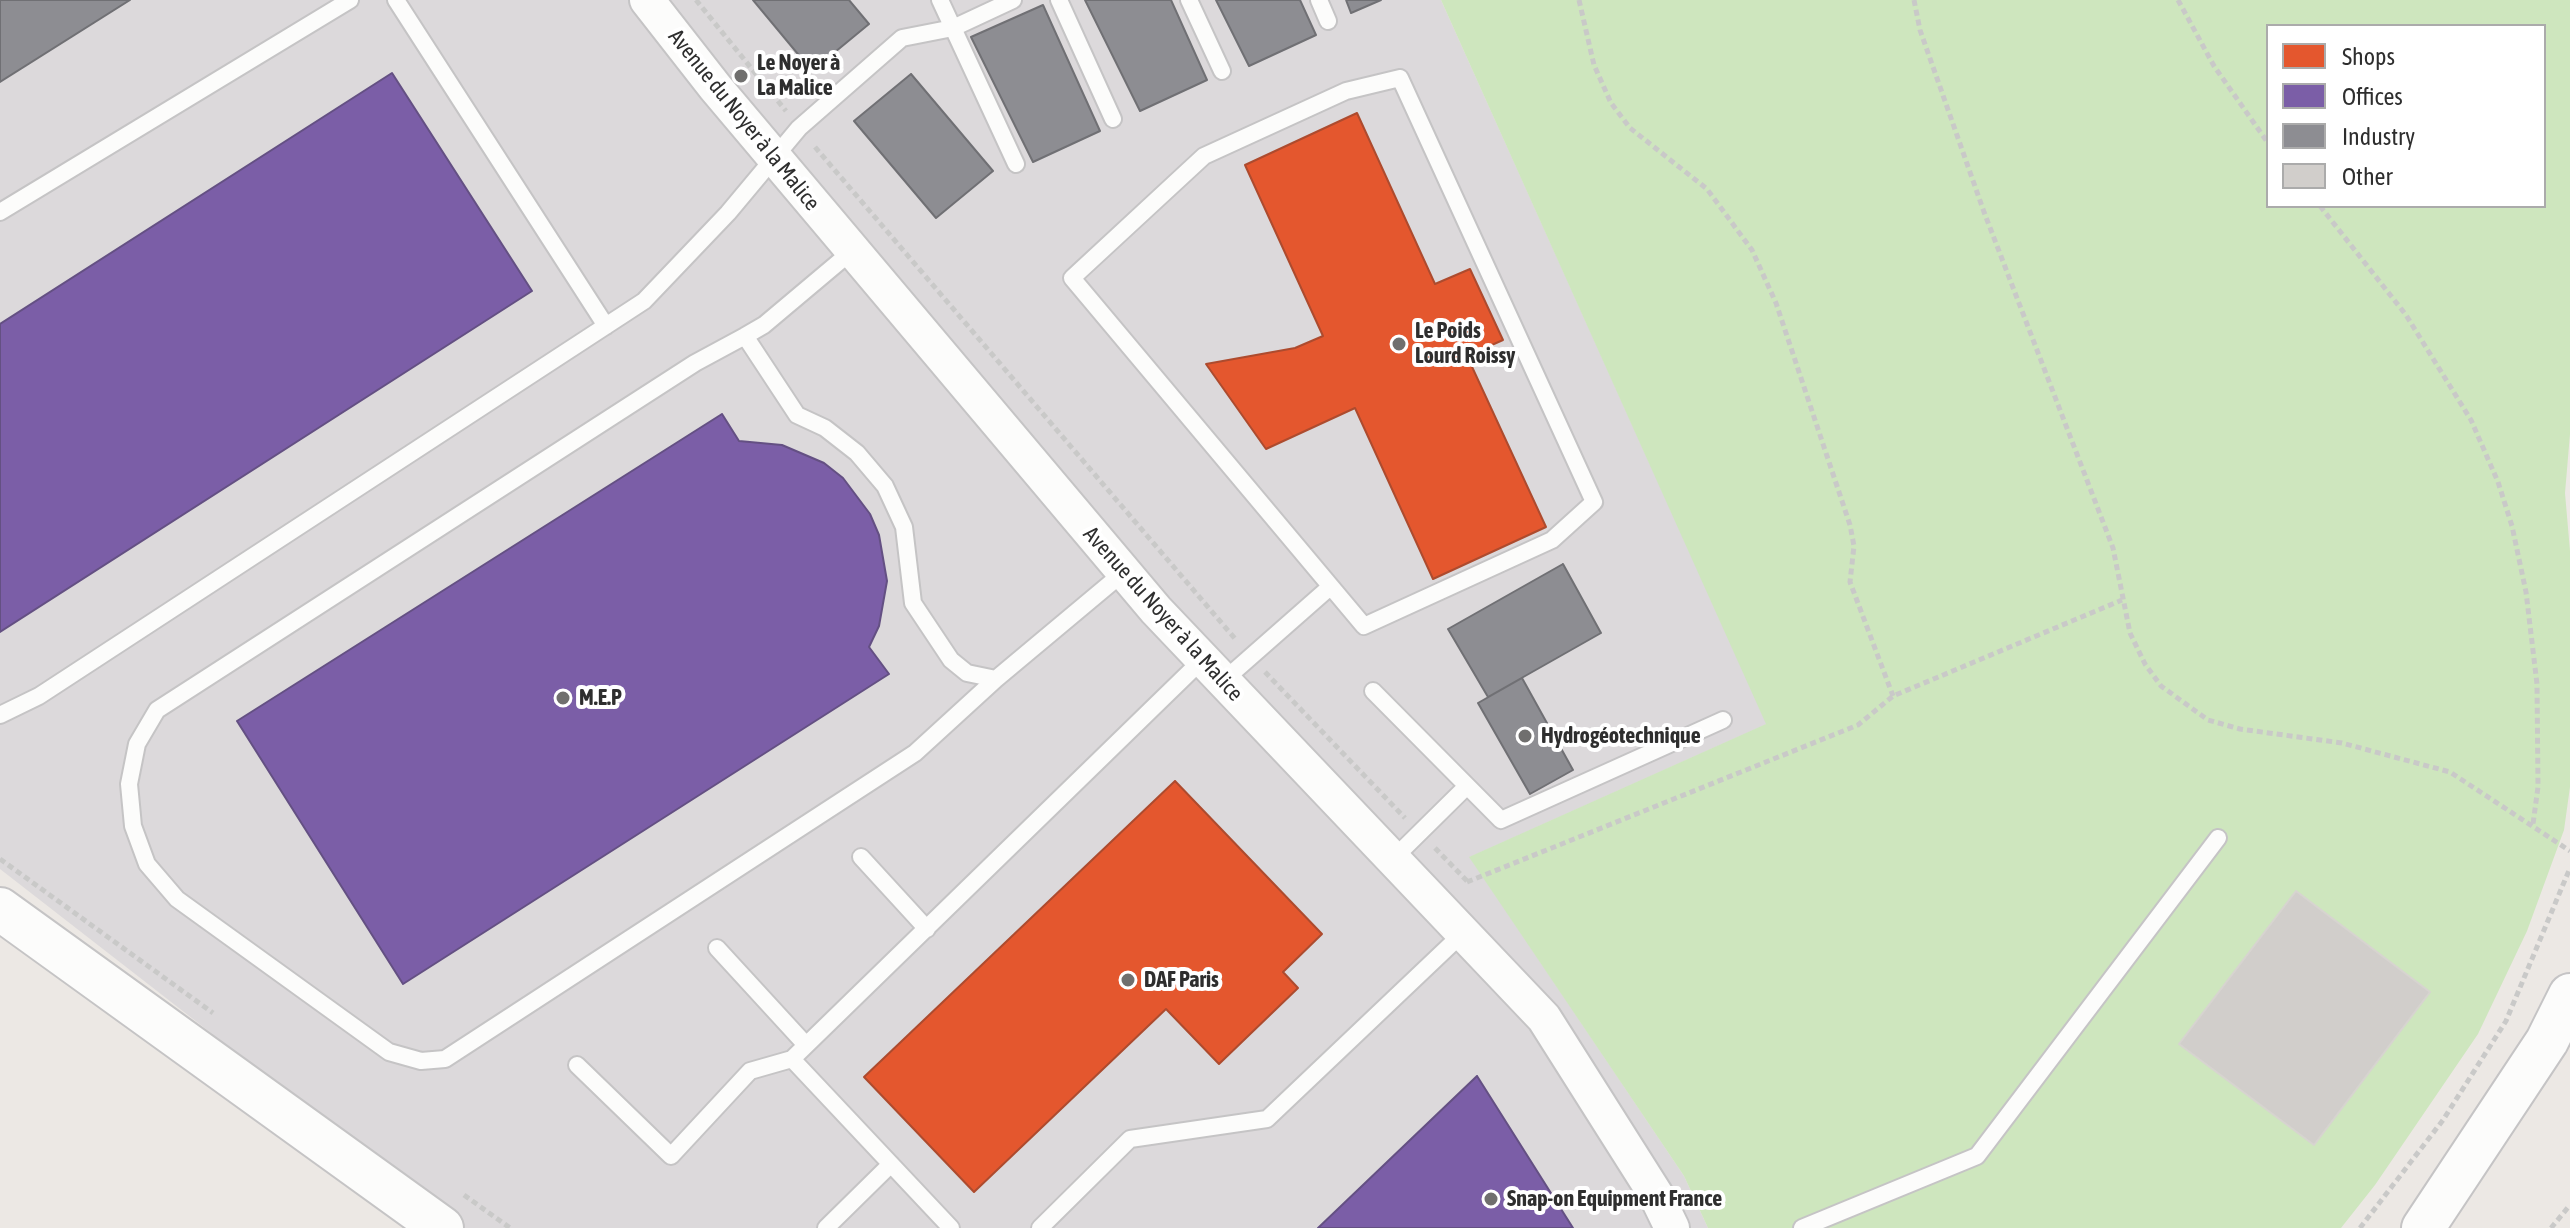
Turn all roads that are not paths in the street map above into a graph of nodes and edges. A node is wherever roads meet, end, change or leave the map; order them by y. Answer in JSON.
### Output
{"nodes":[{"id":1,"x":350,"y":0,"type":"edge"},
{"id":2,"x":396,"y":0,"type":"edge"},
{"id":3,"x":647,"y":0,"type":"edge"},
{"id":4,"x":940,"y":0,"type":"edge"},
{"id":5,"x":1013,"y":0,"type":"edge"},
{"id":6,"x":1059,"y":0,"type":"edge"},
{"id":7,"x":1189,"y":0,"type":"edge"},
{"id":8,"x":1319,"y":0,"type":"edge"},
{"id":9,"x":1328,"y":21,"type":"dead end"},
{"id":10,"x":953,"y":28,"type":"junction"},
{"id":11,"x":1222,"y":71,"type":"dead end"},
{"id":12,"x":1113,"y":119,"type":"dead end"},
{"id":13,"x":775,"y":159,"type":"junction"},
{"id":14,"x":1016,"y":164,"type":"dead end"},
{"id":15,"x":0,"y":212,"type":"edge"},
{"id":16,"x":852,"y":251,"type":"junction"},
{"id":17,"x":606,"y":326,"type":"junction"},
{"id":18,"x":745,"y":336,"type":"junction"},
{"id":19,"x":1124,"y":572,"type":"junction"},
{"id":20,"x":1330,"y":587,"type":"junction"},
{"id":21,"x":1212,"y":672,"type":"junction"},
{"id":22,"x":996,"y":679,"type":"junction"},
{"id":23,"x":1373,"y":691,"type":"dead end"},
{"id":24,"x":0,"y":715,"type":"edge"},
{"id":25,"x":1723,"y":720,"type":"dead end"},
{"id":26,"x":1467,"y":786,"type":"junction"},
{"id":27,"x":2218,"y":838,"type":"dead end"},
{"id":28,"x":861,"y":857,"type":"dead end"},
{"id":29,"x":1394,"y":858,"type":"junction"},
{"id":30,"x":0,"y":909,"type":"edge"},
{"id":31,"x":927,"y":929,"type":"junction"},
{"id":32,"x":1464,"y":932,"type":"junction"},
{"id":33,"x":717,"y":948,"type":"dead end"},
{"id":34,"x":2570,"y":995,"type":"edge"},
{"id":35,"x":806,"y":1045,"type":"junction"},
{"id":36,"x":792,"y":1059,"type":"junction"},
{"id":37,"x":577,"y":1065,"type":"dead end"},
{"id":38,"x":891,"y":1164,"type":"junction"},
{"id":39,"x":442,"y":1228,"type":"edge"},
{"id":40,"x":826,"y":1228,"type":"edge"},
{"id":41,"x":951,"y":1228,"type":"edge"},
{"id":42,"x":1040,"y":1228,"type":"edge"},
{"id":43,"x":1672,"y":1228,"type":"edge"},
{"id":44,"x":1802,"y":1228,"type":"edge"},
{"id":45,"x":2423,"y":1228,"type":"edge"}],
"edges":[{"from":1,"to":15,"type":"lane"},
{"from":2,"to":17,"type":"lane"},
{"from":3,"to":13,"type":"street","name":"Avenue du Noyer à la Malice"},
{"from":4,"to":10,"type":"lane"},
{"from":5,"to":10,"type":"lane"},
{"from":6,"to":12,"type":"lane"},
{"from":7,"to":11,"type":"lane"},
{"from":8,"to":9,"type":"lane"},
{"from":10,"to":13,"type":"lane"},
{"from":10,"to":14,"type":"lane"},
{"from":13,"to":16,"type":"street","name":"Avenue du Noyer à la Malice"},
{"from":13,"to":17,"type":"lane"},
{"from":16,"to":18,"type":"lane"},
{"from":16,"to":19,"type":"street","name":"Avenue du Noyer à la Malice"},
{"from":17,"to":24,"type":"lane"},
{"from":18,"to":22,"type":"lane"},
{"from":18,"to":22,"type":"lane"},
{"from":19,"to":21,"type":"street","name":"Avenue du Noyer à la Malice"},
{"from":19,"to":22,"type":"lane"},
{"from":20,"to":20,"type":"lane"},
{"from":20,"to":21,"type":"lane"},
{"from":21,"to":29,"type":"street","name":"Avenue du Noyer à la Malice"},
{"from":21,"to":31,"type":"lane"},
{"from":23,"to":26,"type":"lane"},
{"from":25,"to":26,"type":"lane"},
{"from":26,"to":29,"type":"lane"},
{"from":27,"to":44,"type":"lane"},
{"from":28,"to":31,"type":"lane"},
{"from":29,"to":32,"type":"street","name":"Avenue du Noyer à la Malice"},
{"from":30,"to":39,"type":"street"},
{"from":31,"to":35,"type":"lane"},
{"from":32,"to":42,"type":"lane"},
{"from":32,"to":43,"type":"street","name":"Avenue du Noyer à la Malice"},
{"from":33,"to":35,"type":"lane"},
{"from":34,"to":45,"type":"street"},
{"from":35,"to":36,"type":"lane"},
{"from":36,"to":37,"type":"lane"},
{"from":36,"to":38,"type":"lane"},
{"from":38,"to":40,"type":"lane"},
{"from":38,"to":41,"type":"lane"}]}
